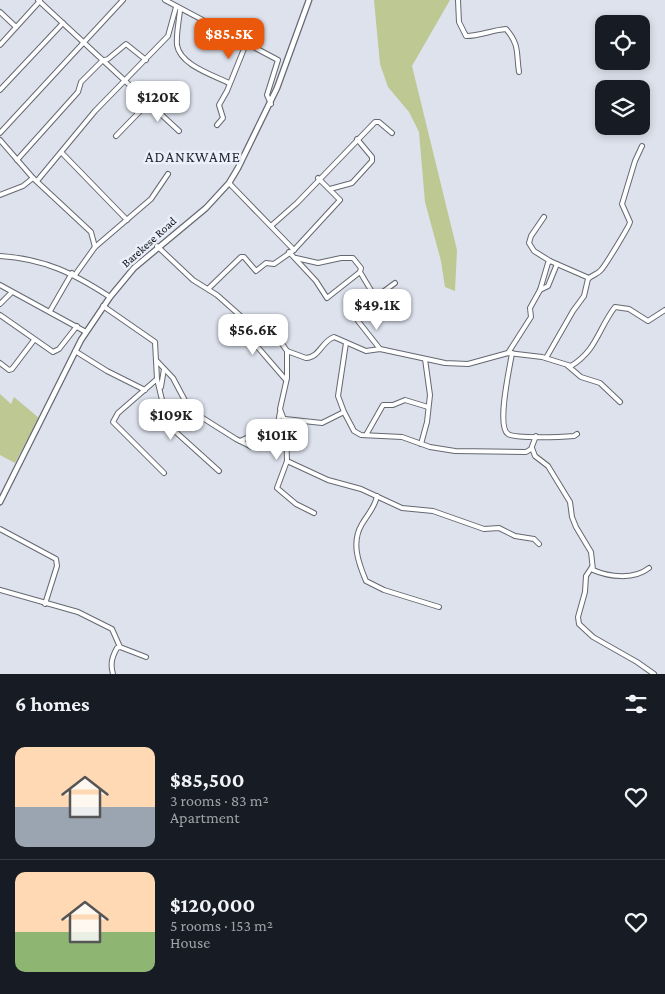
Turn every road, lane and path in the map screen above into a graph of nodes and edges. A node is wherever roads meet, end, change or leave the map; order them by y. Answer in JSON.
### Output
{"nodes":[{"id":1,"x":123,"y":0,"type":"edge"},
{"id":2,"x":165,"y":0,"type":"edge"},
{"id":3,"x":309,"y":0,"type":"edge"},
{"id":4,"x":458,"y":0,"type":"edge"},
{"id":5,"x":39,"y":1,"type":"edge"},
{"id":6,"x":178,"y":8,"type":"junction"},
{"id":7,"x":0,"y":12,"type":"edge"},
{"id":8,"x":63,"y":23,"type":"junction"},
{"id":9,"x":16,"y":27,"type":"junction"},
{"id":10,"x":83,"y":44,"type":"junction"},
{"id":11,"x":246,"y":44,"type":"junction"},
{"id":12,"x":0,"y":45,"type":"edge"},
{"id":13,"x":102,"y":60,"type":"junction"},
{"id":14,"x":146,"y":60,"type":"junction"},
{"id":15,"x":519,"y":72,"type":"dead end"},
{"id":16,"x":126,"y":81,"type":"junction"},
{"id":17,"x":229,"y":83,"type":"junction"},
{"id":18,"x":0,"y":90,"type":"edge"},
{"id":19,"x":149,"y":102,"type":"junction"},
{"id":20,"x":271,"y":104,"type":"junction"},
{"id":21,"x":217,"y":125,"type":"dead end"},
{"id":22,"x":179,"y":131,"type":"dead end"},
{"id":23,"x":0,"y":133,"type":"edge"},
{"id":24,"x":392,"y":133,"type":"dead end"},
{"id":25,"x":116,"y":136,"type":"dead end"},
{"id":26,"x":357,"y":139,"type":"junction"},
{"id":27,"x":0,"y":140,"type":"edge"},
{"id":28,"x":642,"y":146,"type":"dead end"},
{"id":29,"x":62,"y":153,"type":"junction"},
{"id":30,"x":17,"y":160,"type":"junction"},
{"id":31,"x":168,"y":174,"type":"dead end"},
{"id":32,"x":318,"y":178,"type":"junction"},
{"id":33,"x":35,"y":180,"type":"junction"},
{"id":34,"x":229,"y":183,"type":"junction"},
{"id":35,"x":330,"y":189,"type":"junction"},
{"id":36,"x":0,"y":195,"type":"edge"},
{"id":37,"x":544,"y":216,"type":"dead end"},
{"id":38,"x":127,"y":220,"type":"junction"},
{"id":39,"x":271,"y":226,"type":"junction"},
{"id":40,"x":95,"y":246,"type":"junction"},
{"id":41,"x":157,"y":246,"type":"junction"},
{"id":42,"x":294,"y":250,"type":"junction"},
{"id":43,"x":289,"y":252,"type":"junction"},
{"id":44,"x":0,"y":256,"type":"edge"},
{"id":45,"x":296,"y":258,"type":"junction"},
{"id":46,"x":550,"y":262,"type":"junction"},
{"id":47,"x":557,"y":264,"type":"junction"},
{"id":48,"x":360,"y":272,"type":"junction"},
{"id":49,"x":74,"y":274,"type":"junction"},
{"id":50,"x":589,"y":278,"type":"junction"},
{"id":51,"x":395,"y":283,"type":"dead end"},
{"id":52,"x":0,"y":285,"type":"edge"},
{"id":53,"x":208,"y":289,"type":"junction"},
{"id":54,"x":540,"y":290,"type":"junction"},
{"id":55,"x":11,"y":293,"type":"junction"},
{"id":56,"x":110,"y":297,"type":"junction"},
{"id":57,"x":375,"y":297,"type":"junction"},
{"id":58,"x":0,"y":304,"type":"edge"},
{"id":59,"x":103,"y":306,"type":"junction"},
{"id":60,"x":665,"y":310,"type":"edge"},
{"id":61,"x":50,"y":311,"type":"junction"},
{"id":62,"x":0,"y":315,"type":"edge"},
{"id":63,"x":77,"y":326,"type":"junction"},
{"id":64,"x":254,"y":328,"type":"junction"},
{"id":65,"x":86,"y":332,"type":"junction"},
{"id":66,"x":34,"y":340,"type":"junction"},
{"id":67,"x":346,"y":343,"type":"junction"},
{"id":68,"x":380,"y":349,"type":"junction"},
{"id":69,"x":287,"y":350,"type":"junction"},
{"id":70,"x":76,"y":351,"type":"junction"},
{"id":71,"x":510,"y":353,"type":"junction"},
{"id":72,"x":546,"y":358,"type":"junction"},
{"id":73,"x":425,"y":359,"type":"junction"},
{"id":74,"x":156,"y":360,"type":"junction"},
{"id":75,"x":0,"y":364,"type":"edge"},
{"id":76,"x":568,"y":366,"type":"junction"},
{"id":77,"x":164,"y":369,"type":"junction"},
{"id":78,"x":157,"y":379,"type":"junction"},
{"id":79,"x":286,"y":380,"type":"junction"},
{"id":80,"x":160,"y":388,"type":"junction"},
{"id":81,"x":145,"y":390,"type":"junction"},
{"id":82,"x":620,"y":402,"type":"dead end"},
{"id":83,"x":428,"y":406,"type":"junction"},
{"id":84,"x":280,"y":412,"type":"junction"},
{"id":85,"x":344,"y":412,"type":"junction"},
{"id":86,"x":285,"y":419,"type":"junction"},
{"id":87,"x":273,"y":434,"type":"junction"},
{"id":88,"x":577,"y":434,"type":"dead end"},
{"id":89,"x":366,"y":435,"type":"junction"},
{"id":90,"x":536,"y":436,"type":"junction"},
{"id":91,"x":240,"y":441,"type":"junction"},
{"id":92,"x":421,"y":444,"type":"junction"},
{"id":93,"x":532,"y":448,"type":"junction"},
{"id":94,"x":287,"y":461,"type":"junction"},
{"id":95,"x":219,"y":471,"type":"dead end"},
{"id":96,"x":164,"y":473,"type":"dead end"},
{"id":97,"x":377,"y":496,"type":"junction"},
{"id":98,"x":0,"y":502,"type":"edge"},
{"id":99,"x":314,"y":513,"type":"dead end"},
{"id":100,"x":0,"y":529,"type":"edge"},
{"id":101,"x":539,"y":544,"type":"dead end"},
{"id":102,"x":592,"y":567,"type":"junction"},
{"id":103,"x":649,"y":568,"type":"dead end"},
{"id":104,"x":0,"y":590,"type":"edge"},
{"id":105,"x":46,"y":604,"type":"junction"},
{"id":106,"x":439,"y":607,"type":"dead end"},
{"id":107,"x":120,"y":647,"type":"junction"},
{"id":108,"x":146,"y":657,"type":"dead end"},
{"id":109,"x":113,"y":674,"type":"edge"},
{"id":110,"x":654,"y":674,"type":"edge"}],
"edges":[{"from":1,"to":10,"type":"street"},
{"from":2,"to":6,"type":"street"},
{"from":3,"to":20,"type":"main road","name":"Barekese Road"},
{"from":4,"to":15,"type":"street"},
{"from":5,"to":8,"type":"street"},
{"from":5,"to":9,"type":"street"},
{"from":6,"to":11,"type":"street"},
{"from":6,"to":14,"type":"street"},
{"from":6,"to":17,"type":"street"},
{"from":7,"to":9,"type":"street"},
{"from":8,"to":10,"type":"street"},
{"from":8,"to":18,"type":"street"},
{"from":9,"to":12,"type":"street"},
{"from":10,"to":13,"type":"street"},
{"from":10,"to":23,"type":"street"},
{"from":11,"to":17,"type":"street"},
{"from":11,"to":20,"type":"street"},
{"from":13,"to":14,"type":"street"},
{"from":13,"to":16,"type":"street"},
{"from":13,"to":30,"type":"street"},
{"from":14,"to":16,"type":"street"},
{"from":16,"to":19,"type":"street"},
{"from":16,"to":29,"type":"street"},
{"from":17,"to":21,"type":"street"},
{"from":19,"to":22,"type":"street"},
{"from":19,"to":25,"type":"street"},
{"from":20,"to":34,"type":"main road","name":"Barekese Road"},
{"from":24,"to":26,"type":"street"},
{"from":26,"to":32,"type":"street"},
{"from":26,"to":35,"type":"street"},
{"from":27,"to":30,"type":"street"},
{"from":28,"to":50,"type":"street"},
{"from":29,"to":33,"type":"street"},
{"from":29,"to":38,"type":"street"},
{"from":30,"to":33,"type":"street"},
{"from":31,"to":38,"type":"street"},
{"from":32,"to":35,"type":"street"},
{"from":32,"to":39,"type":"street"},
{"from":33,"to":36,"type":"street"},
{"from":33,"to":40,"type":"street"},
{"from":34,"to":39,"type":"street"},
{"from":34,"to":41,"type":"main road","name":"Barekese Road"},
{"from":35,"to":42,"type":"street"},
{"from":37,"to":46,"type":"street"},
{"from":38,"to":40,"type":"street"},
{"from":39,"to":42,"type":"street"},
{"from":40,"to":49,"type":"street"},
{"from":41,"to":53,"type":"street"},
{"from":41,"to":56,"type":"main road","name":"Barekese Road"},
{"from":42,"to":43,"type":"street"},
{"from":43,"to":45,"type":"street"},
{"from":43,"to":53,"type":"street"},
{"from":44,"to":49,"type":"street"},
{"from":45,"to":48,"type":"street"},
{"from":45,"to":48,"type":"street"},
{"from":46,"to":47,"type":"street"},
{"from":46,"to":54,"type":"street"},
{"from":47,"to":50,"type":"street"},
{"from":47,"to":54,"type":"street"},
{"from":48,"to":57,"type":"street"},
{"from":49,"to":56,"type":"street"},
{"from":49,"to":61,"type":"street"},
{"from":50,"to":72,"type":"street"},
{"from":51,"to":57,"type":"street"},
{"from":52,"to":55,"type":"street"},
{"from":53,"to":64,"type":"street"},
{"from":54,"to":71,"type":"street"},
{"from":55,"to":58,"type":"street"},
{"from":55,"to":61,"type":"street"},
{"from":56,"to":59,"type":"main road","name":"Barekese Road"},
{"from":57,"to":68,"type":"street"},
{"from":59,"to":65,"type":"main road","name":"Barekese Road"},
{"from":59,"to":74,"type":"street"},
{"from":60,"to":76,"type":"street"},
{"from":61,"to":63,"type":"street"},
{"from":62,"to":66,"type":"street"},
{"from":63,"to":65,"type":"street"},
{"from":63,"to":66,"type":"street"},
{"from":64,"to":69,"type":"street"},
{"from":64,"to":79,"type":"street"},
{"from":65,"to":70,"type":"main road","name":"Barekese Road"},
{"from":66,"to":75,"type":"street"},
{"from":67,"to":68,"type":"street"},
{"from":67,"to":69,"type":"street"},
{"from":67,"to":85,"type":"street"},
{"from":68,"to":73,"type":"street"},
{"from":69,"to":79,"type":"street"},
{"from":70,"to":81,"type":"street"},
{"from":70,"to":98,"type":"main road","name":"Barekese Road"},
{"from":71,"to":72,"type":"street"},
{"from":71,"to":73,"type":"street"},
{"from":71,"to":90,"type":"street"},
{"from":72,"to":76,"type":"street"},
{"from":73,"to":83,"type":"street"},
{"from":74,"to":77,"type":"street"},
{"from":74,"to":78,"type":"street"},
{"from":76,"to":82,"type":"street"},
{"from":77,"to":80,"type":"street"},
{"from":77,"to":91,"type":"street"},
{"from":78,"to":80,"type":"street"},
{"from":78,"to":81,"type":"street"},
{"from":79,"to":84,"type":"street"},
{"from":80,"to":95,"type":"street"},
{"from":81,"to":96,"type":"street"},
{"from":83,"to":89,"type":"street"},
{"from":83,"to":92,"type":"street"},
{"from":84,"to":86,"type":"street"},
{"from":84,"to":87,"type":"street"},
{"from":85,"to":86,"type":"street"},
{"from":85,"to":89,"type":"street"},
{"from":86,"to":94,"type":"street"},
{"from":87,"to":91,"type":"street"},
{"from":87,"to":91,"type":"street"},
{"from":88,"to":90,"type":"street"},
{"from":89,"to":92,"type":"street"},
{"from":90,"to":93,"type":"street"},
{"from":92,"to":93,"type":"street"},
{"from":93,"to":102,"type":"street"},
{"from":94,"to":97,"type":"street"},
{"from":94,"to":99,"type":"street"},
{"from":97,"to":101,"type":"street"},
{"from":97,"to":106,"type":"street"},
{"from":100,"to":105,"type":"street"},
{"from":102,"to":103,"type":"street"},
{"from":102,"to":110,"type":"street"},
{"from":104,"to":105,"type":"street"},
{"from":105,"to":107,"type":"street"},
{"from":107,"to":108,"type":"street"},
{"from":107,"to":109,"type":"street"}]}
